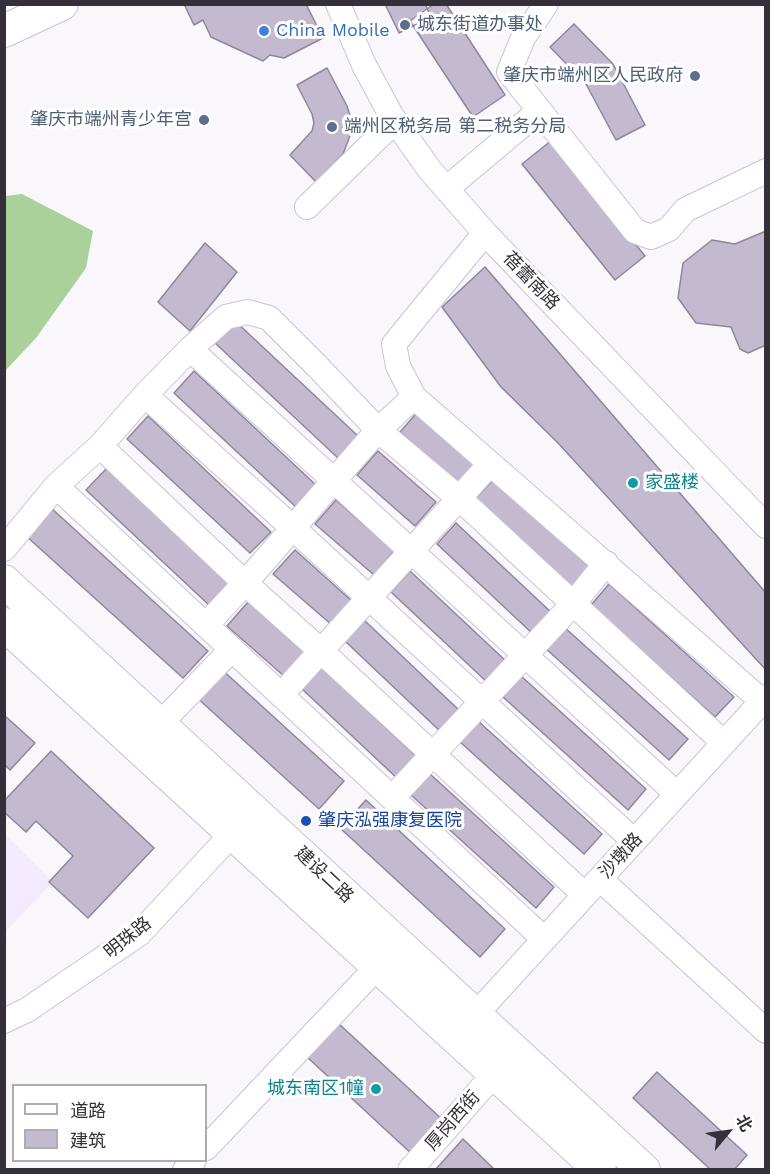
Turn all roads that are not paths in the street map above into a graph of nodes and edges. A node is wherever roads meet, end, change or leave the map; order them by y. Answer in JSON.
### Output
{"nodes":[{"id":1,"x":62,"y":4,"type":"edge"},
{"id":2,"x":338,"y":4,"type":"edge"},
{"id":3,"x":546,"y":4,"type":"edge"},
{"id":4,"x":4,"y":32,"type":"edge"},
{"id":5,"x":539,"y":111,"type":"junction"},
{"id":6,"x":395,"y":121,"type":"junction"},
{"id":7,"x":765,"y":171,"type":"edge"},
{"id":8,"x":446,"y":189,"type":"junction"},
{"id":9,"x":307,"y":207,"type":"dead end"},
{"id":10,"x":485,"y":233,"type":"junction"},
{"id":11,"x":190,"y":349,"type":"junction"},
{"id":12,"x":145,"y":395,"type":"junction"},
{"id":13,"x":414,"y":397,"type":"junction"},
{"id":14,"x":378,"y":430,"type":"junction"},
{"id":15,"x":100,"y":446,"type":"junction"},
{"id":16,"x":490,"y":464,"type":"junction"},
{"id":17,"x":334,"y":480,"type":"junction"},
{"id":18,"x":56,"y":486,"type":"junction"},
{"id":19,"x":460,"y":499,"type":"junction"},
{"id":20,"x":765,"y":526,"type":"edge"},
{"id":21,"x":293,"y":528,"type":"junction"},
{"id":22,"x":4,"y":549,"type":"edge"},
{"id":23,"x":412,"y":552,"type":"junction"},
{"id":24,"x":606,"y":563,"type":"junction"},
{"id":25,"x":4,"y":581,"type":"edge"},
{"id":26,"x":245,"y":583,"type":"junction"},
{"id":27,"x":369,"y":599,"type":"junction"},
{"id":28,"x":573,"y":604,"type":"junction"},
{"id":29,"x":4,"y":624,"type":"edge"},
{"id":30,"x":206,"y":625,"type":"junction"},
{"id":31,"x":232,"y":649,"type":"junction"},
{"id":32,"x":321,"y":651,"type":"junction"},
{"id":33,"x":525,"y":655,"type":"junction"},
{"id":34,"x":281,"y":695,"type":"junction"},
{"id":35,"x":764,"y":699,"type":"edge"},
{"id":36,"x":482,"y":702,"type":"junction"},
{"id":37,"x":160,"y":724,"type":"junction"},
{"id":38,"x":723,"y":743,"type":"junction"},
{"id":39,"x":432,"y":754,"type":"junction"},
{"id":40,"x":677,"y":794,"type":"junction"},
{"id":41,"x":392,"y":798,"type":"junction"},
{"id":42,"x":233,"y":833,"type":"junction"},
{"id":43,"x":634,"y":841,"type":"junction"},
{"id":44,"x":592,"y":887,"type":"junction"},
{"id":45,"x":544,"y":939,"type":"junction"},
{"id":46,"x":378,"y":966,"type":"junction"},
{"id":47,"x":476,"y":1014,"type":"junction"},
{"id":48,"x":4,"y":1022,"type":"edge"},
{"id":49,"x":765,"y":1031,"type":"edge"},
{"id":50,"x":495,"y":1073,"type":"junction"},
{"id":51,"x":207,"y":1147,"type":"edge"},
{"id":52,"x":410,"y":1170,"type":"edge"},
{"id":53,"x":600,"y":1170,"type":"edge"},
{"id":54,"x":644,"y":1170,"type":"edge"}],
"edges":[{"from":1,"to":4,"type":"main road"},
{"from":2,"to":6,"type":"street","name":"蓓蕾南路"},
{"from":3,"to":5,"type":"street"},
{"from":5,"to":7,"type":"street"},
{"from":5,"to":8,"type":"street"},
{"from":6,"to":8,"type":"street","name":"蓓蕾南路"},
{"from":6,"to":9,"type":"street"},
{"from":8,"to":10,"type":"street","name":"蓓蕾南路"},
{"from":10,"to":13,"type":"street"},
{"from":10,"to":20,"type":"street","name":"蓓蕾南路"},
{"from":11,"to":12,"type":"street"},
{"from":11,"to":14,"type":"street"},
{"from":11,"to":17,"type":"street"},
{"from":12,"to":15,"type":"street"},
{"from":12,"to":21,"type":"street"},
{"from":13,"to":14,"type":"street"},
{"from":13,"to":16,"type":"street"},
{"from":14,"to":17,"type":"street"},
{"from":14,"to":19,"type":"street"},
{"from":15,"to":18,"type":"street"},
{"from":15,"to":26,"type":"street"},
{"from":16,"to":19,"type":"street"},
{"from":16,"to":24,"type":"street"},
{"from":17,"to":21,"type":"street"},
{"from":17,"to":23,"type":"street"},
{"from":18,"to":22,"type":"street"},
{"from":18,"to":30,"type":"street"},
{"from":19,"to":23,"type":"street"},
{"from":19,"to":28,"type":"street"},
{"from":21,"to":26,"type":"street"},
{"from":21,"to":27,"type":"street"},
{"from":23,"to":27,"type":"street"},
{"from":23,"to":33,"type":"street"},
{"from":24,"to":28,"type":"street"},
{"from":24,"to":35,"type":"street"},
{"from":25,"to":37,"type":"main road","name":"建设二路"},
{"from":26,"to":30,"type":"street"},
{"from":26,"to":32,"type":"street"},
{"from":27,"to":32,"type":"street"},
{"from":27,"to":36,"type":"street"},
{"from":28,"to":33,"type":"street"},
{"from":28,"to":38,"type":"street"},
{"from":29,"to":42,"type":"main road","name":"建设二路"},
{"from":30,"to":31,"type":"street"},
{"from":31,"to":34,"type":"street"},
{"from":31,"to":37,"type":"street"},
{"from":32,"to":34,"type":"street"},
{"from":32,"to":39,"type":"street"},
{"from":33,"to":36,"type":"street"},
{"from":33,"to":40,"type":"street"},
{"from":34,"to":41,"type":"street"},
{"from":35,"to":38,"type":"street","name":"沙墩路"},
{"from":36,"to":39,"type":"street"},
{"from":36,"to":43,"type":"street"},
{"from":37,"to":47,"type":"main road","name":"建设二路"},
{"from":38,"to":40,"type":"street","name":"沙墩路"},
{"from":39,"to":41,"type":"street"},
{"from":39,"to":44,"type":"street"},
{"from":40,"to":43,"type":"street","name":"沙墩路"},
{"from":41,"to":45,"type":"street"},
{"from":42,"to":46,"type":"main road","name":"建设二路"},
{"from":42,"to":48,"type":"street","name":"明珠路"},
{"from":43,"to":44,"type":"street","name":"沙墩路"},
{"from":44,"to":45,"type":"street","name":"沙墩路"},
{"from":44,"to":49,"type":"street"},
{"from":45,"to":47,"type":"street","name":"沙墩路"},
{"from":46,"to":50,"type":"main road","name":"建设二路"},
{"from":46,"to":51,"type":"street"},
{"from":47,"to":54,"type":"main road","name":"建设二路"},
{"from":50,"to":52,"type":"street","name":"厚岗西街"},
{"from":50,"to":53,"type":"main road","name":"建设二路"}]}
